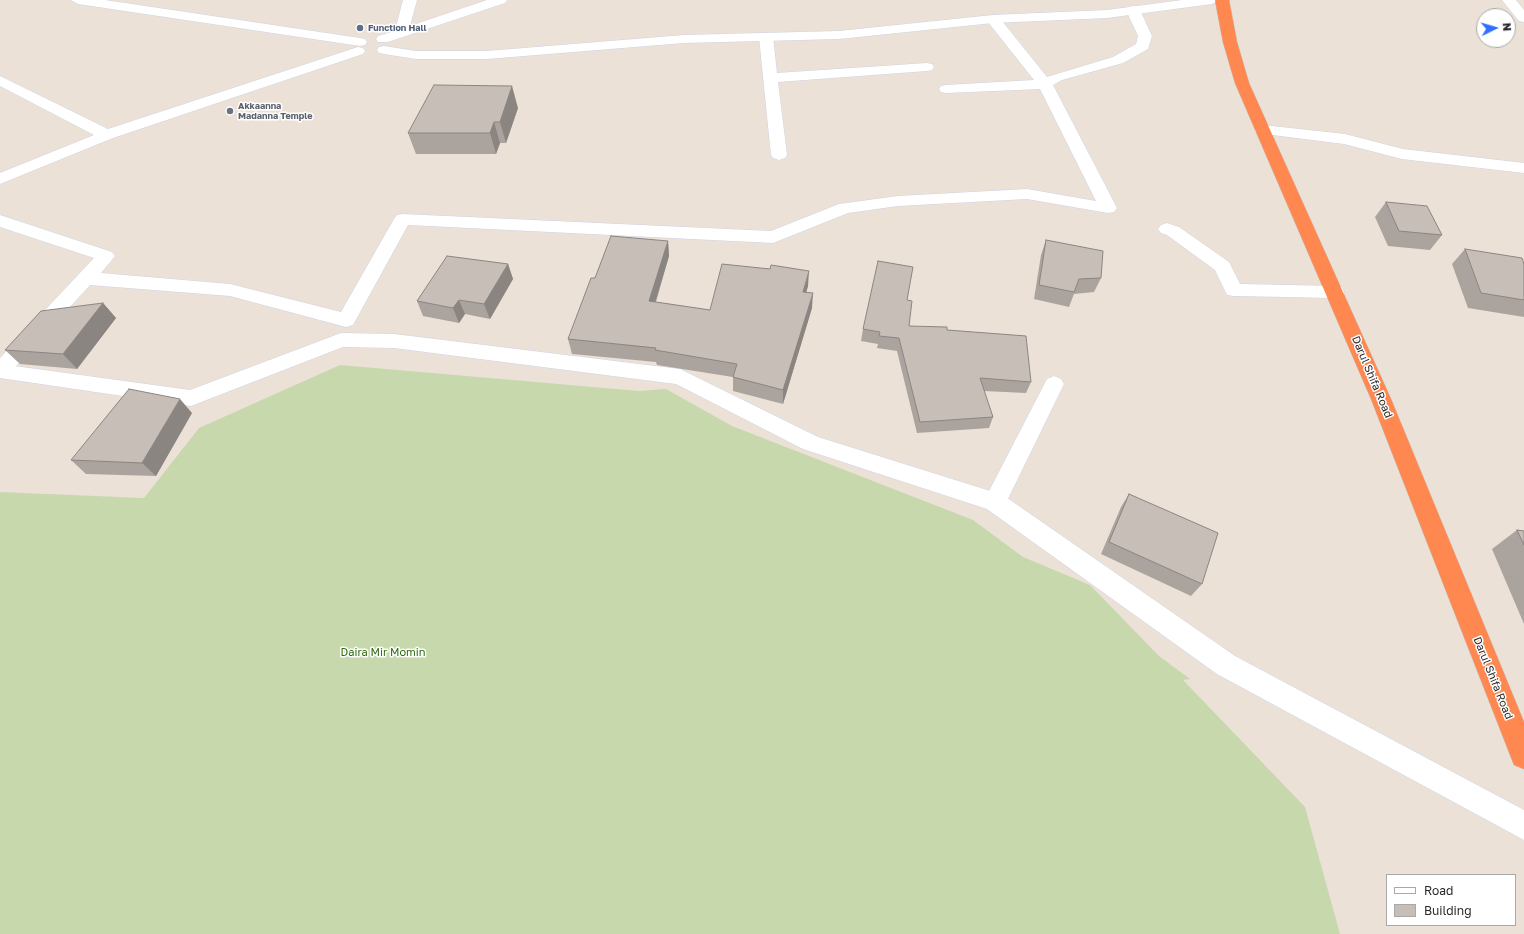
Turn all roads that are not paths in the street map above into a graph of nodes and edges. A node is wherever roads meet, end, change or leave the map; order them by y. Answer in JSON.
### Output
{"nodes":[{"id":1,"x":78,"y":0,"type":"edge"},
{"id":2,"x":410,"y":0,"type":"edge"},
{"id":3,"x":500,"y":0,"type":"edge"},
{"id":4,"x":1212,"y":0,"type":"edge"},
{"id":5,"x":1222,"y":0,"type":"edge"},
{"id":6,"x":1509,"y":0,"type":"edge"},
{"id":7,"x":1133,"y":10,"type":"junction"},
{"id":8,"x":1524,"y":18,"type":"edge"},
{"id":9,"x":994,"y":19,"type":"junction"},
{"id":10,"x":402,"y":33,"type":"junction"},
{"id":11,"x":766,"y":37,"type":"junction"},
{"id":12,"x":384,"y":44,"type":"junction"},
{"id":13,"x":359,"y":47,"type":"junction"},
{"id":14,"x":927,"y":67,"type":"dead end"},
{"id":15,"x":771,"y":78,"type":"junction"},
{"id":16,"x":0,"y":80,"type":"edge"},
{"id":17,"x":1046,"y":84,"type":"junction"},
{"id":18,"x":946,"y":89,"type":"dead end"},
{"id":19,"x":1263,"y":130,"type":"junction"},
{"id":20,"x":106,"y":135,"type":"junction"},
{"id":21,"x":779,"y":155,"type":"dead end"},
{"id":22,"x":1524,"y":168,"type":"edge"},
{"id":23,"x":0,"y":179,"type":"edge"},
{"id":24,"x":0,"y":221,"type":"edge"},
{"id":25,"x":1166,"y":229,"type":"dead end"},
{"id":26,"x":87,"y":278,"type":"junction"},
{"id":27,"x":1335,"y":292,"type":"junction"},
{"id":28,"x":343,"y":330,"type":"junction"},
{"id":29,"x":0,"y":371,"type":"edge"},
{"id":30,"x":1054,"y":384,"type":"dead end"},
{"id":31,"x":995,"y":502,"type":"junction"},
{"id":32,"x":1524,"y":755,"type":"edge"},
{"id":33,"x":1524,"y":826,"type":"edge"}],
"edges":[{"from":1,"to":13,"type":"street"},
{"from":2,"to":10,"type":"street"},
{"from":3,"to":10,"type":"street"},
{"from":4,"to":7,"type":"street"},
{"from":5,"to":19,"type":"highway","name":"Darul Shifa Road"},
{"from":6,"to":8,"type":"street"},
{"from":7,"to":9,"type":"street"},
{"from":7,"to":17,"type":"street"},
{"from":9,"to":11,"type":"street"},
{"from":9,"to":17,"type":"street"},
{"from":10,"to":12,"type":"street"},
{"from":11,"to":12,"type":"street"},
{"from":11,"to":15,"type":"street"},
{"from":12,"to":13,"type":"street"},
{"from":13,"to":20,"type":"street"},
{"from":14,"to":15,"type":"street"},
{"from":15,"to":21,"type":"street"},
{"from":16,"to":20,"type":"street"},
{"from":17,"to":18,"type":"street"},
{"from":17,"to":28,"type":"street"},
{"from":19,"to":22,"type":"street"},
{"from":19,"to":27,"type":"highway","name":"Darul Shifa Road"},
{"from":20,"to":23,"type":"street"},
{"from":24,"to":26,"type":"street"},
{"from":25,"to":27,"type":"street"},
{"from":26,"to":28,"type":"street"},
{"from":26,"to":29,"type":"street"},
{"from":27,"to":32,"type":"highway","name":"Darul Shifa Road"},
{"from":28,"to":29,"type":"street"},
{"from":28,"to":31,"type":"street"},
{"from":30,"to":31,"type":"street"},
{"from":31,"to":33,"type":"street"}]}
